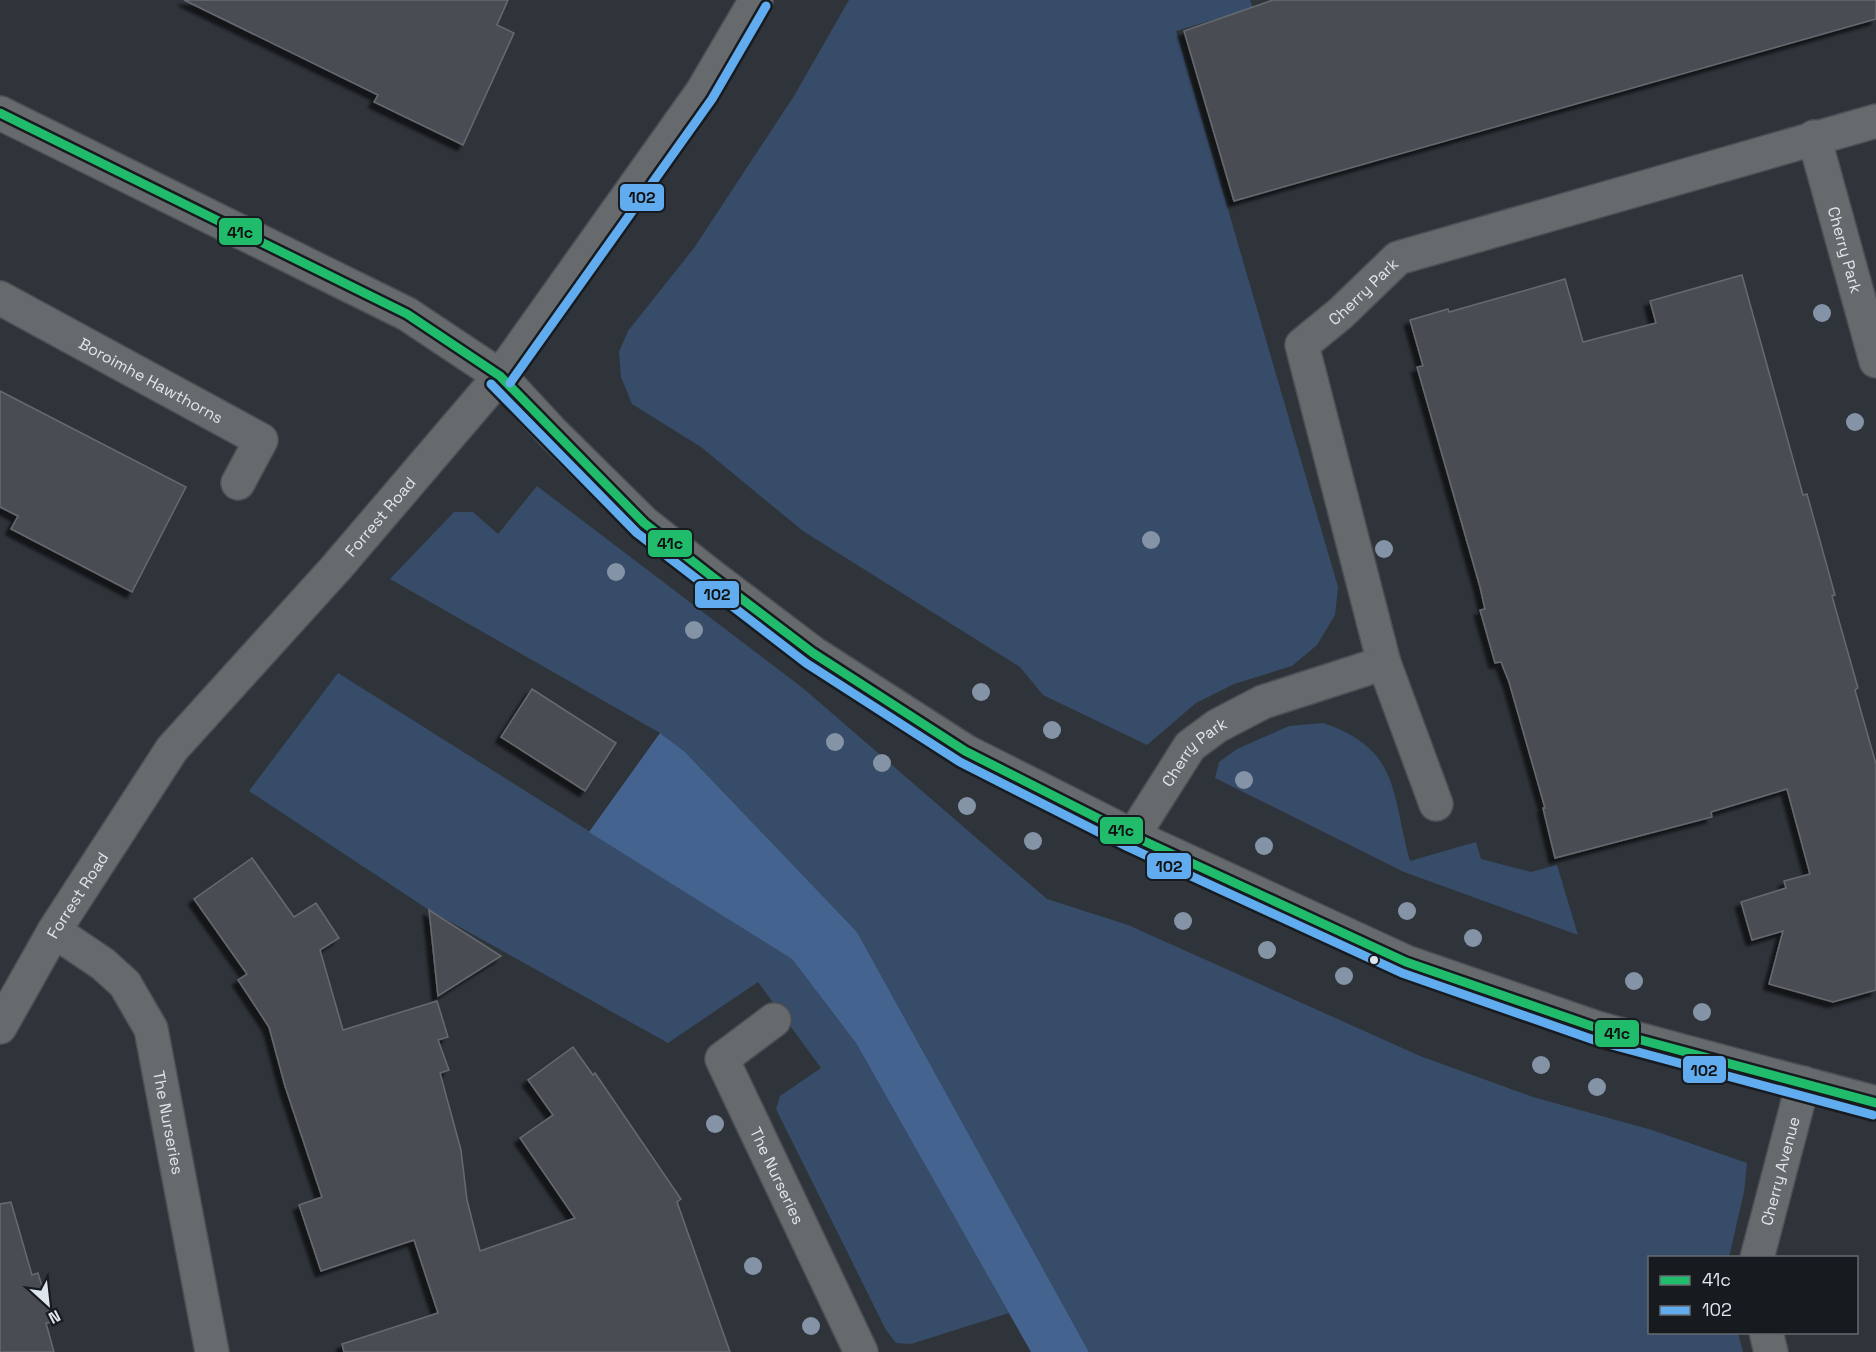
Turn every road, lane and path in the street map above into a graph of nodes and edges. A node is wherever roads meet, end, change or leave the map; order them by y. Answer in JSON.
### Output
{"nodes":[{"id":1,"x":756,"y":0,"type":"edge"},
{"id":2,"x":0,"y":113,"type":"edge"},
{"id":3,"x":1876,"y":121,"type":"edge"},
{"id":4,"x":1814,"y":137,"type":"junction"},
{"id":5,"x":0,"y":298,"type":"edge"},
{"id":6,"x":1876,"y":361,"type":"edge"},
{"id":7,"x":500,"y":376,"type":"junction"},
{"id":8,"x":238,"y":483,"type":"dead end"},
{"id":9,"x":1384,"y":663,"type":"junction"},
{"id":10,"x":1436,"y":804,"type":"dead end"},
{"id":11,"x":1133,"y":836,"type":"junction"},
{"id":12,"x":54,"y":931,"type":"junction"},
{"id":13,"x":774,"y":1020,"type":"dead end"},
{"id":14,"x":0,"y":1027,"type":"edge"},
{"id":15,"x":1803,"y":1083,"type":"junction"},
{"id":16,"x":1876,"y":1103,"type":"edge"},
{"id":17,"x":1757,"y":1256,"type":"edge"},
{"id":18,"x":1766,"y":1334,"type":"edge"},
{"id":19,"x":212,"y":1352,"type":"edge"},
{"id":20,"x":861,"y":1352,"type":"edge"},
{"id":21,"x":1771,"y":1352,"type":"edge"}],
"edges":[{"from":1,"to":7,"type":"street","name":"Forrest Road"},
{"from":2,"to":7,"type":"street"},
{"from":3,"to":4,"type":"street","name":"Cherry Park"},
{"from":4,"to":6,"type":"street","name":"Cherry Park"},
{"from":4,"to":9,"type":"street","name":"Cherry Park"},
{"from":5,"to":8,"type":"street","name":"Boroimhe Hawthorns"},
{"from":7,"to":11,"type":"street"},
{"from":7,"to":12,"type":"street","name":"Forrest Road"},
{"from":9,"to":10,"type":"street","name":"Cherry Park"},
{"from":9,"to":11,"type":"street","name":"Cherry Park"},
{"from":11,"to":15,"type":"street"},
{"from":12,"to":14,"type":"street","name":"Forrest Road"},
{"from":12,"to":19,"type":"street","name":"The Nurseries"},
{"from":13,"to":20,"type":"street","name":"The Nurseries"},
{"from":15,"to":16,"type":"street"},
{"from":15,"to":17,"type":"street","name":"Cherry Avenue"},
{"from":18,"to":21,"type":"street"}]}
